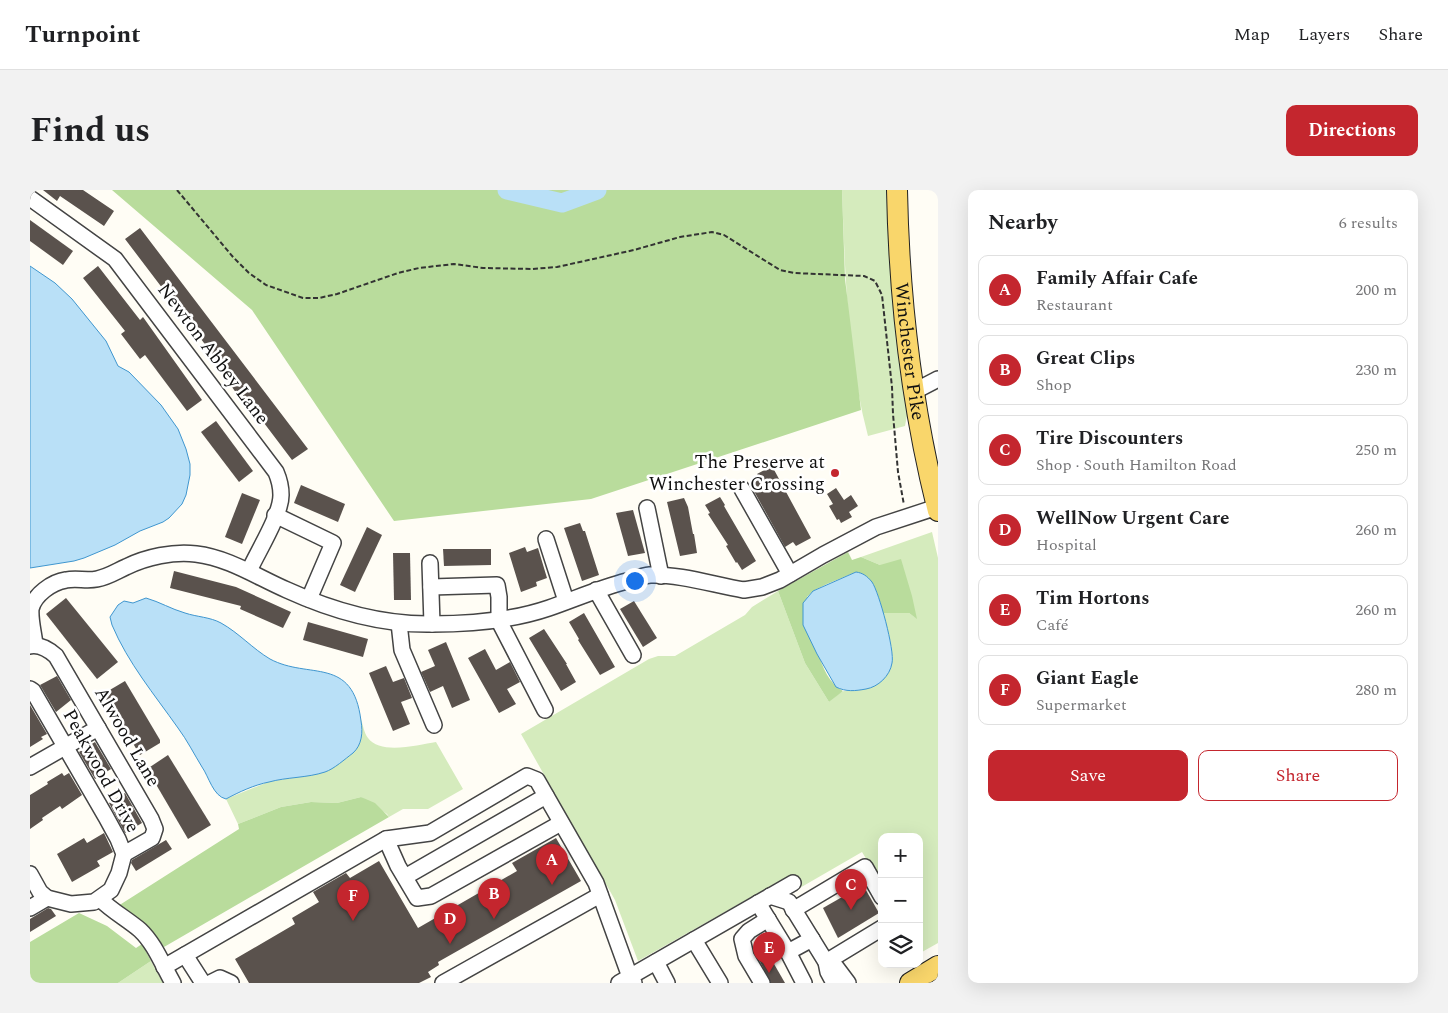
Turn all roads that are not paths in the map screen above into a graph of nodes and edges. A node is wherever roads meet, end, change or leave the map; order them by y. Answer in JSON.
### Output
{"nodes":[{"id":1,"x":897,"y":190,"type":"edge"},
{"id":2,"x":30,"y":198,"type":"edge"},
{"id":3,"x":938,"y":379,"type":"edge"},
{"id":4,"x":915,"y":391,"type":"junction"},
{"id":5,"x":934,"y":479,"type":"edge"},
{"id":6,"x":742,"y":490,"type":"dead end"},
{"id":7,"x":647,"y":508,"type":"dead end"},
{"id":8,"x":938,"y":509,"type":"edge"},
{"id":9,"x":275,"y":515,"type":"junction"},
{"id":10,"x":546,"y":539,"type":"dead end"},
{"id":11,"x":430,"y":563,"type":"dead end"},
{"id":12,"x":249,"y":571,"type":"junction"},
{"id":13,"x":790,"y":574,"type":"junction"},
{"id":14,"x":661,"y":576,"type":"junction"},
{"id":15,"x":431,"y":587,"type":"junction"},
{"id":16,"x":596,"y":590,"type":"junction"},
{"id":17,"x":309,"y":599,"type":"junction"},
{"id":18,"x":566,"y":601,"type":"junction"},
{"id":19,"x":499,"y":621,"type":"junction"},
{"id":20,"x":399,"y":623,"type":"junction"},
{"id":21,"x":432,"y":624,"type":"junction"},
{"id":22,"x":32,"y":645,"type":"edge"},
{"id":23,"x":633,"y":655,"type":"dead end"},
{"id":24,"x":30,"y":689,"type":"edge"},
{"id":25,"x":545,"y":710,"type":"dead end"},
{"id":26,"x":434,"y":725,"type":"dead end"},
{"id":27,"x":98,"y":728,"type":"junction"},
{"id":28,"x":65,"y":747,"type":"junction"},
{"id":29,"x":30,"y":767,"type":"edge"},
{"id":30,"x":546,"y":796,"type":"junction"},
{"id":31,"x":561,"y":822,"type":"junction"},
{"id":32,"x":430,"y":834,"type":"junction"},
{"id":33,"x":386,"y":839,"type":"junction"},
{"id":34,"x":124,"y":854,"type":"junction"},
{"id":35,"x":443,"y":856,"type":"junction"},
{"id":36,"x":30,"y":874,"type":"edge"},
{"id":37,"x":405,"y":877,"type":"junction"},
{"id":38,"x":792,"y":883,"type":"dead end"},
{"id":39,"x":878,"y":890,"type":"edge"},
{"id":40,"x":600,"y":895,"type":"junction"},
{"id":41,"x":47,"y":898,"type":"junction"},
{"id":42,"x":100,"y":899,"type":"junction"},
{"id":43,"x":764,"y":899,"type":"junction"},
{"id":44,"x":30,"y":908,"type":"edge"},
{"id":45,"x":794,"y":910,"type":"junction"},
{"id":46,"x":768,"y":919,"type":"junction"},
{"id":47,"x":878,"y":930,"type":"edge"},
{"id":48,"x":812,"y":939,"type":"junction"},
{"id":49,"x":694,"y":940,"type":"junction"},
{"id":50,"x":788,"y":952,"type":"junction"},
{"id":51,"x":185,"y":955,"type":"junction"},
{"id":52,"x":656,"y":962,"type":"junction"},
{"id":53,"x":826,"y":962,"type":"junction"},
{"id":54,"x":938,"y":966,"type":"edge"},
{"id":55,"x":164,"y":967,"type":"junction"},
{"id":56,"x":628,"y":981,"type":"edge"},
{"id":57,"x":173,"y":983,"type":"edge"},
{"id":58,"x":202,"y":983,"type":"edge"},
{"id":59,"x":210,"y":983,"type":"edge"},
{"id":60,"x":231,"y":983,"type":"edge"},
{"id":61,"x":443,"y":983,"type":"edge"},
{"id":62,"x":667,"y":983,"type":"edge"},
{"id":63,"x":720,"y":983,"type":"edge"},
{"id":64,"x":762,"y":983,"type":"edge"},
{"id":65,"x":804,"y":983,"type":"edge"},
{"id":66,"x":834,"y":983,"type":"edge"},
{"id":67,"x":848,"y":983,"type":"edge"},
{"id":68,"x":910,"y":983,"type":"edge"}],
"edges":[{"from":1,"to":4,"type":"main road","name":"Winchester Pike"},
{"from":2,"to":9,"type":"street","name":"Newton Abbey Lane"},
{"from":3,"to":4,"type":"street"},
{"from":4,"to":5,"type":"main road","name":"Winchester Pike"},
{"from":5,"to":8,"type":"main road","name":"Winchester Pike"},
{"from":6,"to":13,"type":"street"},
{"from":7,"to":14,"type":"street"},
{"from":8,"to":13,"type":"street"},
{"from":9,"to":12,"type":"street","name":"Newton Abbey Lane"},
{"from":9,"to":17,"type":"street"},
{"from":10,"to":18,"type":"street"},
{"from":11,"to":15,"type":"street"},
{"from":12,"to":17,"type":"street"},
{"from":12,"to":22,"type":"street"},
{"from":13,"to":14,"type":"street"},
{"from":14,"to":16,"type":"street"},
{"from":15,"to":19,"type":"street"},
{"from":15,"to":21,"type":"street"},
{"from":16,"to":18,"type":"street"},
{"from":16,"to":23,"type":"street"},
{"from":17,"to":20,"type":"street"},
{"from":18,"to":19,"type":"street"},
{"from":19,"to":21,"type":"street"},
{"from":19,"to":25,"type":"street"},
{"from":20,"to":21,"type":"street"},
{"from":20,"to":26,"type":"street"},
{"from":22,"to":27,"type":"street","name":"Alwood Lane"},
{"from":24,"to":28,"type":"street","name":"Peakwood Drive"},
{"from":27,"to":28,"type":"street"},
{"from":27,"to":34,"type":"street","name":"Alwood Lane"},
{"from":28,"to":29,"type":"street"},
{"from":28,"to":34,"type":"street","name":"Peakwood Drive"},
{"from":30,"to":31,"type":"street"},
{"from":30,"to":32,"type":"street"},
{"from":30,"to":35,"type":"street"},
{"from":31,"to":37,"type":"street"},
{"from":31,"to":40,"type":"street"},
{"from":32,"to":33,"type":"street"},
{"from":32,"to":35,"type":"street"},
{"from":33,"to":37,"type":"street"},
{"from":33,"to":51,"type":"street"},
{"from":34,"to":42,"type":"street","name":"Peakwood Drive"},
{"from":35,"to":37,"type":"street"},
{"from":36,"to":41,"type":"street"},
{"from":38,"to":43,"type":"street"},
{"from":39,"to":45,"type":"street"},
{"from":40,"to":56,"type":"street"},
{"from":40,"to":61,"type":"street"},
{"from":41,"to":42,"type":"street"},
{"from":41,"to":44,"type":"street"},
{"from":42,"to":55,"type":"street"},
{"from":43,"to":45,"type":"street"},
{"from":43,"to":46,"type":"street"},
{"from":43,"to":49,"type":"street"},
{"from":45,"to":48,"type":"street"},
{"from":46,"to":50,"type":"street"},
{"from":46,"to":64,"type":"street"},
{"from":47,"to":53,"type":"street"},
{"from":48,"to":50,"type":"street"},
{"from":48,"to":53,"type":"street"},
{"from":49,"to":52,"type":"street"},
{"from":49,"to":63,"type":"street"},
{"from":50,"to":65,"type":"street"},
{"from":51,"to":55,"type":"street"},
{"from":51,"to":58,"type":"street"},
{"from":52,"to":56,"type":"street"},
{"from":52,"to":62,"type":"street"},
{"from":53,"to":66,"type":"street"},
{"from":53,"to":67,"type":"street"},
{"from":54,"to":68,"type":"main road"},
{"from":55,"to":57,"type":"street"},
{"from":59,"to":60,"type":"street"}]}
